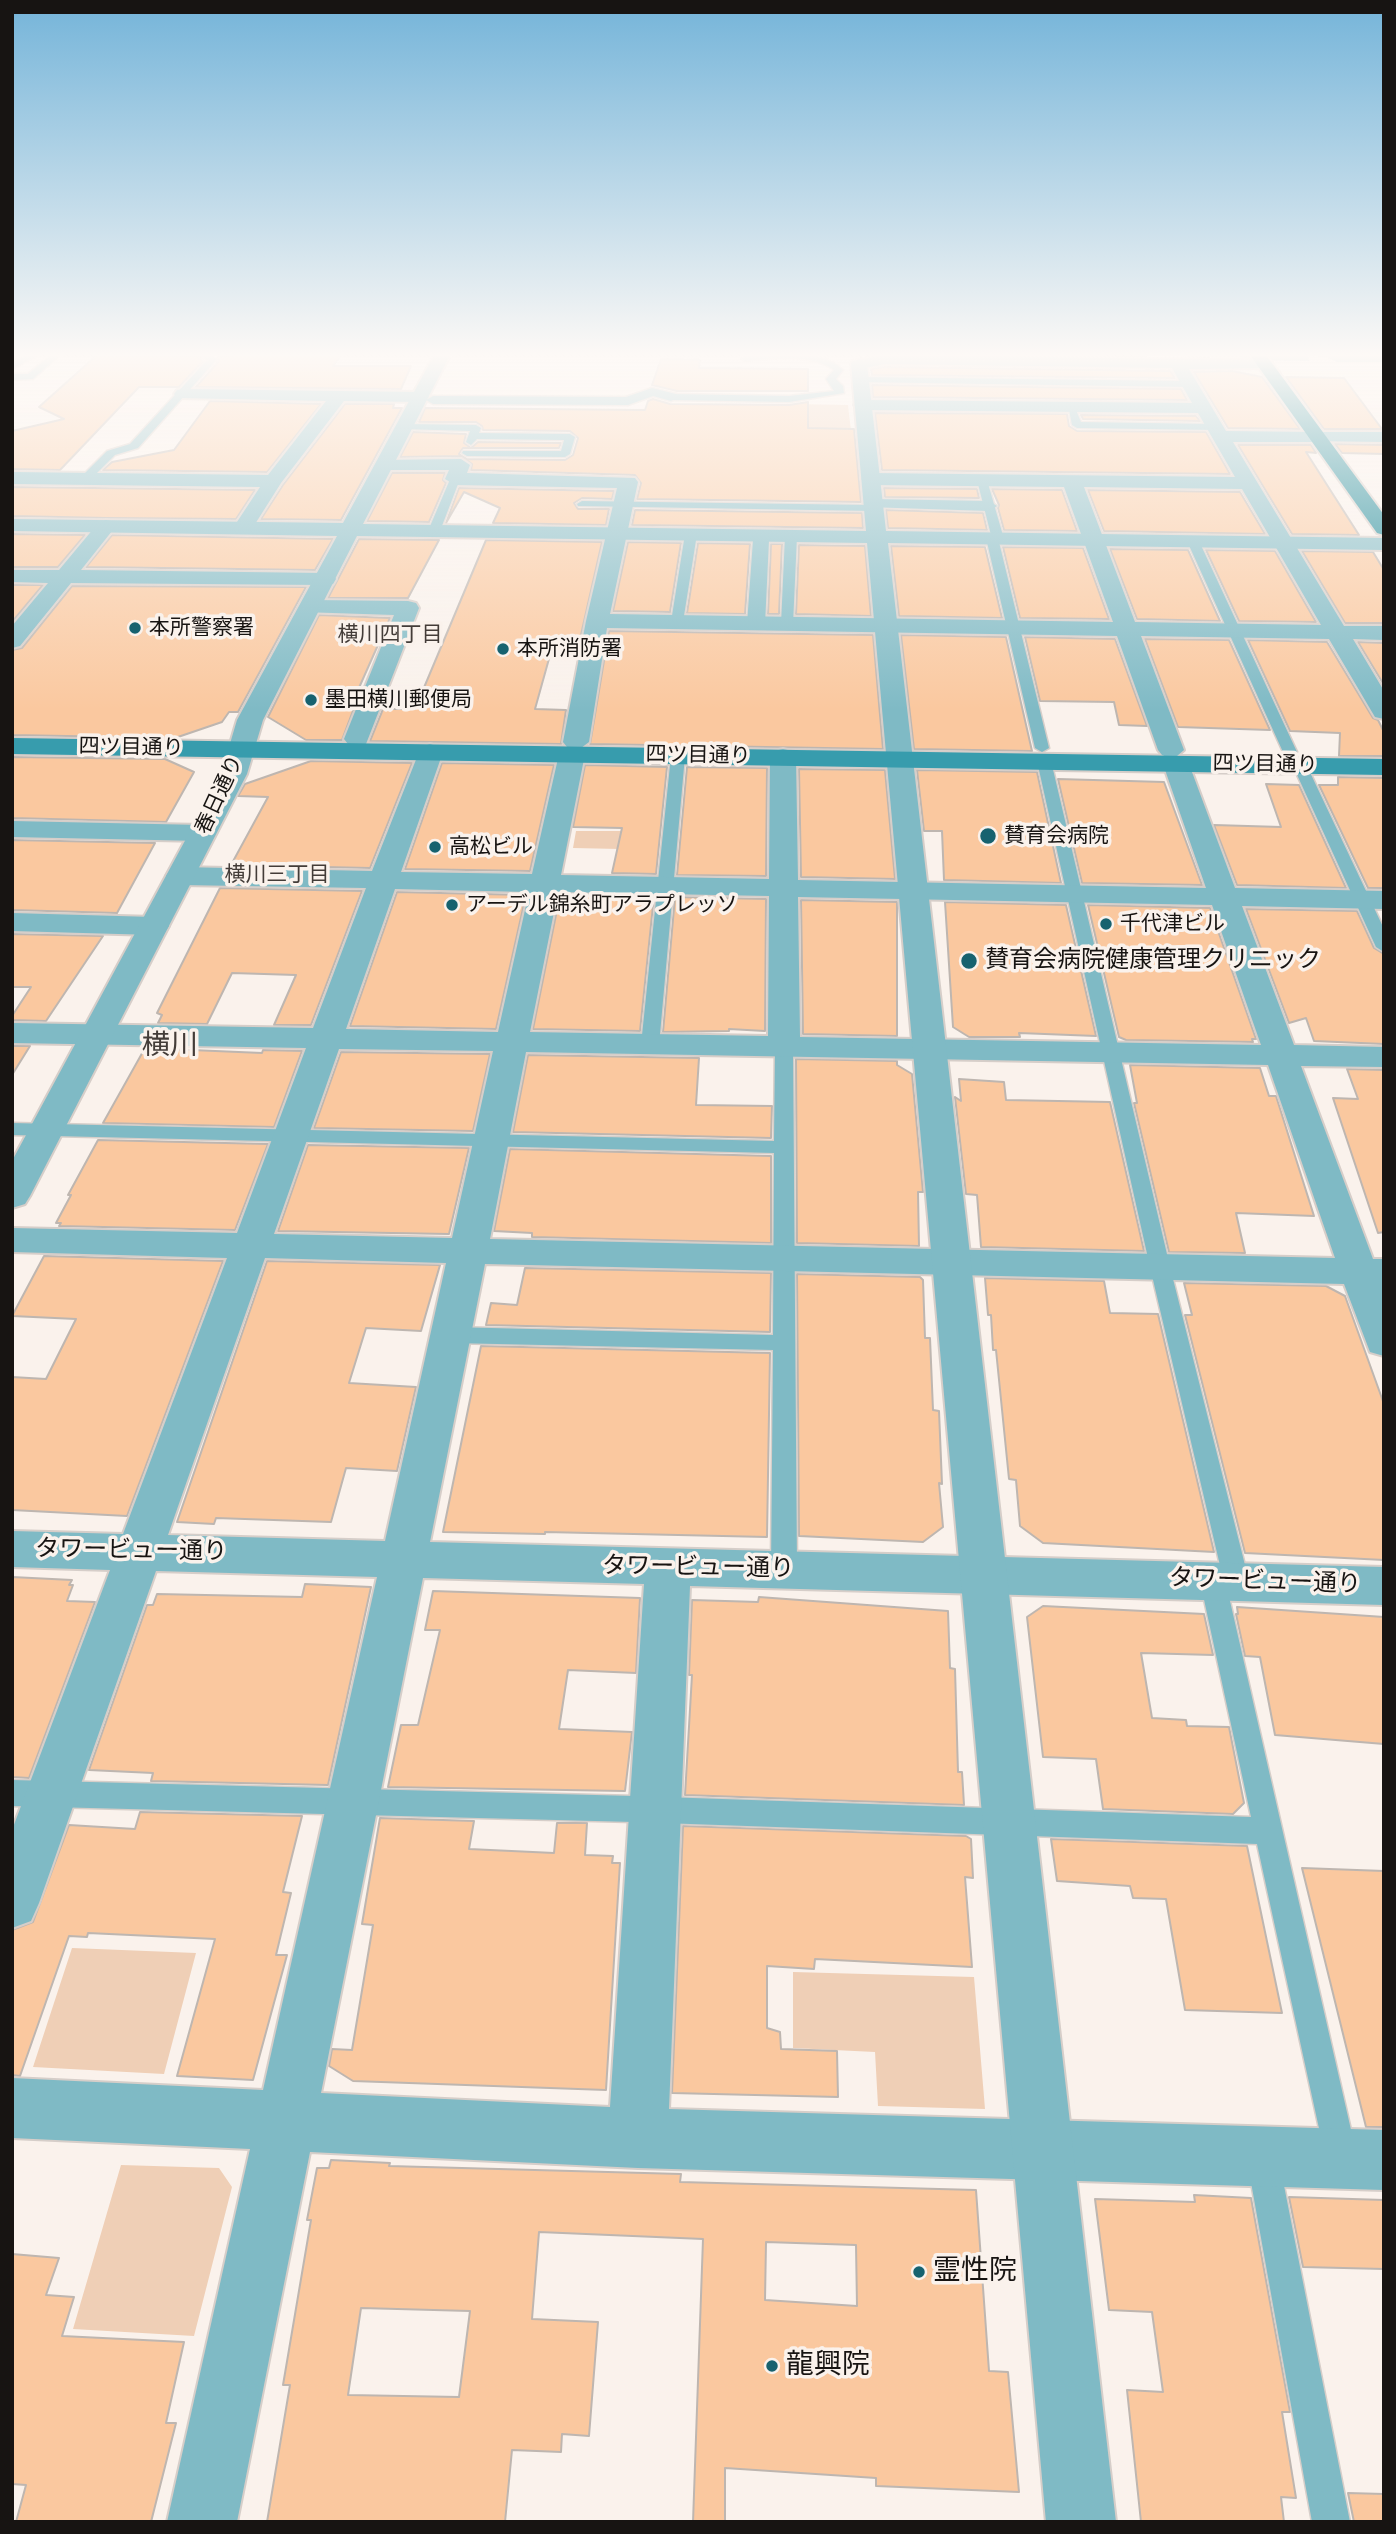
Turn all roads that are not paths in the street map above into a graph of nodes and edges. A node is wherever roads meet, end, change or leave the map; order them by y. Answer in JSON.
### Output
{"nodes":[{"id":1,"x":91,"y":473,"type":"edge"},
{"id":2,"x":279,"y":473,"type":"edge"},
{"id":3,"x":380,"y":473,"type":"edge"},
{"id":4,"x":458,"y":473,"type":"edge"},
{"id":5,"x":537,"y":473,"type":"edge"},
{"id":6,"x":870,"y":473,"type":"edge"},
{"id":7,"x":1243,"y":473,"type":"edge"},
{"id":8,"x":1342,"y":473,"type":"edge"},
{"id":9,"x":1365,"y":473,"type":"edge"},
{"id":10,"x":12,"y":478,"type":"edge"},
{"id":11,"x":85,"y":479,"type":"junction"},
{"id":12,"x":871,"y":479,"type":"junction"},
{"id":13,"x":982,"y":480,"type":"junction"},
{"id":14,"x":273,"y":481,"type":"junction"},
{"id":15,"x":1072,"y":481,"type":"junction"},
{"id":16,"x":1249,"y":483,"type":"junction"},
{"id":17,"x":1384,"y":499,"type":"edge"},
{"id":18,"x":582,"y":504,"type":"dead end"},
{"id":19,"x":623,"y":504,"type":"junction"},
{"id":20,"x":873,"y":506,"type":"junction"},
{"id":21,"x":989,"y":506,"type":"junction"},
{"id":22,"x":12,"y":525,"type":"edge"},
{"id":23,"x":106,"y":526,"type":"junction"},
{"id":24,"x":243,"y":528,"type":"junction"},
{"id":25,"x":1384,"y":529,"type":"edge"},
{"id":26,"x":351,"y":530,"type":"junction"},
{"id":27,"x":434,"y":531,"type":"junction"},
{"id":28,"x":616,"y":534,"type":"junction"},
{"id":29,"x":691,"y":534,"type":"junction"},
{"id":30,"x":791,"y":536,"type":"junction"},
{"id":31,"x":876,"y":537,"type":"junction"},
{"id":32,"x":995,"y":538,"type":"junction"},
{"id":33,"x":1094,"y":539,"type":"junction"},
{"id":34,"x":761,"y":540,"type":"dead end"},
{"id":35,"x":1193,"y":541,"type":"junction"},
{"id":36,"x":1284,"y":542,"type":"junction"},
{"id":37,"x":1384,"y":544,"type":"edge"},
{"id":38,"x":12,"y":576,"type":"edge"},
{"id":39,"x":65,"y":576,"type":"junction"},
{"id":40,"x":325,"y":579,"type":"junction"},
{"id":41,"x":310,"y":607,"type":"junction"},
{"id":42,"x":597,"y":621,"type":"junction"},
{"id":43,"x":677,"y":622,"type":"junction"},
{"id":44,"x":756,"y":624,"type":"junction"},
{"id":45,"x":787,"y":624,"type":"junction"},
{"id":46,"x":886,"y":626,"type":"junction"},
{"id":47,"x":1012,"y":628,"type":"junction"},
{"id":48,"x":1127,"y":629,"type":"junction"},
{"id":49,"x":1234,"y":631,"type":"junction"},
{"id":50,"x":1337,"y":633,"type":"junction"},
{"id":51,"x":1384,"y":634,"type":"edge"},
{"id":52,"x":14,"y":637,"type":"edge"},
{"id":53,"x":1384,"y":712,"type":"edge"},
{"id":54,"x":12,"y":733,"type":"edge"},
{"id":55,"x":357,"y":739,"type":"junction"},
{"id":56,"x":243,"y":743,"type":"junction"},
{"id":57,"x":12,"y":746,"type":"edge"},
{"id":58,"x":574,"y":748,"type":"junction"},
{"id":59,"x":430,"y":752,"type":"junction"},
{"id":60,"x":900,"y":753,"type":"junction"},
{"id":61,"x":1384,"y":753,"type":"edge"},
{"id":62,"x":1043,"y":755,"type":"junction"},
{"id":63,"x":678,"y":756,"type":"junction"},
{"id":64,"x":783,"y":757,"type":"junction"},
{"id":65,"x":1174,"y":757,"type":"junction"},
{"id":66,"x":1295,"y":759,"type":"junction"},
{"id":67,"x":1384,"y":768,"type":"edge"},
{"id":68,"x":12,"y":829,"type":"edge"},
{"id":69,"x":202,"y":833,"type":"junction"},
{"id":70,"x":180,"y":876,"type":"junction"},
{"id":71,"x":384,"y":881,"type":"junction"},
{"id":72,"x":545,"y":884,"type":"junction"},
{"id":73,"x":664,"y":887,"type":"junction"},
{"id":74,"x":783,"y":889,"type":"junction"},
{"id":75,"x":915,"y":891,"type":"junction"},
{"id":76,"x":1076,"y":894,"type":"junction"},
{"id":77,"x":1222,"y":897,"type":"junction"},
{"id":78,"x":1373,"y":900,"type":"edge"},
{"id":79,"x":12,"y":922,"type":"edge"},
{"id":80,"x":154,"y":926,"type":"junction"},
{"id":81,"x":1384,"y":947,"type":"edge"},
{"id":82,"x":12,"y":1033,"type":"edge"},
{"id":83,"x":96,"y":1036,"type":"junction"},
{"id":84,"x":326,"y":1040,"type":"junction"},
{"id":85,"x":511,"y":1043,"type":"junction"},
{"id":86,"x":650,"y":1045,"type":"junction"},
{"id":87,"x":784,"y":1048,"type":"junction"},
{"id":88,"x":929,"y":1050,"type":"junction"},
{"id":89,"x":1111,"y":1053,"type":"junction"},
{"id":90,"x":1280,"y":1056,"type":"junction"},
{"id":91,"x":1384,"y":1058,"type":"edge"},
{"id":92,"x":12,"y":1129,"type":"edge"},
{"id":93,"x":46,"y":1130,"type":"junction"},
{"id":94,"x":291,"y":1136,"type":"junction"},
{"id":95,"x":491,"y":1140,"type":"junction"},
{"id":96,"x":783,"y":1147,"type":"junction"},
{"id":97,"x":12,"y":1196,"type":"edge"},
{"id":98,"x":12,"y":1240,"type":"edge"},
{"id":99,"x":251,"y":1246,"type":"junction"},
{"id":100,"x":468,"y":1252,"type":"junction"},
{"id":101,"x":782,"y":1259,"type":"junction"},
{"id":102,"x":950,"y":1262,"type":"junction"},
{"id":103,"x":1160,"y":1267,"type":"junction"},
{"id":104,"x":1371,"y":1272,"type":"edge"},
{"id":105,"x":451,"y":1335,"type":"junction"},
{"id":106,"x":1384,"y":1342,"type":"edge"},
{"id":107,"x":783,"y":1343,"type":"junction"},
{"id":108,"x":12,"y":1549,"type":"edge"},
{"id":109,"x":140,"y":1550,"type":"junction"},
{"id":110,"x":403,"y":1560,"type":"junction"},
{"id":111,"x":668,"y":1567,"type":"junction"},
{"id":112,"x":784,"y":1570,"type":"junction"},
{"id":113,"x":985,"y":1575,"type":"junction"},
{"id":114,"x":1225,"y":1581,"type":"junction"},
{"id":115,"x":1384,"y":1586,"type":"edge"},
{"id":116,"x":12,"y":1793,"type":"edge"},
{"id":117,"x":52,"y":1794,"type":"junction"},
{"id":118,"x":352,"y":1803,"type":"junction"},
{"id":119,"x":655,"y":1811,"type":"junction"},
{"id":120,"x":1009,"y":1823,"type":"junction"},
{"id":121,"x":1269,"y":1831,"type":"junction"},
{"id":122,"x":12,"y":1903,"type":"edge"},
{"id":123,"x":12,"y":2108,"type":"edge"},
{"id":124,"x":286,"y":2122,"type":"junction"},
{"id":125,"x":638,"y":2138,"type":"junction"},
{"id":126,"x":1043,"y":2152,"type":"junction"},
{"id":127,"x":1263,"y":2158,"type":"junction"},
{"id":128,"x":1363,"y":2159,"type":"edge"},
{"id":129,"x":202,"y":2522,"type":"edge"},
{"id":130,"x":1081,"y":2522,"type":"edge"},
{"id":131,"x":1331,"y":2522,"type":"edge"}],
"edges":[{"from":1,"to":11,"type":"lane"},
{"from":2,"to":14,"type":"street"},
{"from":3,"to":26,"type":"street","name":"春日通り"},
{"from":4,"to":27,"type":"lane"},
{"from":5,"to":19,"type":"street"},
{"from":6,"to":12,"type":"street"},
{"from":7,"to":16,"type":"street"},
{"from":8,"to":25,"type":"main road"},
{"from":9,"to":17,"type":"main road"},
{"from":10,"to":11,"type":"street"},
{"from":11,"to":14,"type":"street"},
{"from":12,"to":13,"type":"street"},
{"from":12,"to":20,"type":"street"},
{"from":13,"to":15,"type":"street"},
{"from":13,"to":21,"type":"lane"},
{"from":14,"to":24,"type":"street"},
{"from":15,"to":16,"type":"street"},
{"from":15,"to":33,"type":"street"},
{"from":16,"to":36,"type":"street"},
{"from":18,"to":19,"type":"lane"},
{"from":19,"to":20,"type":"lane"},
{"from":19,"to":28,"type":"street"},
{"from":20,"to":21,"type":"street"},
{"from":20,"to":31,"type":"street"},
{"from":21,"to":32,"type":"lane"},
{"from":22,"to":23,"type":"street"},
{"from":23,"to":24,"type":"street"},
{"from":23,"to":39,"type":"street"},
{"from":24,"to":26,"type":"street"},
{"from":26,"to":27,"type":"street"},
{"from":26,"to":40,"type":"street","name":"春日通り"},
{"from":27,"to":28,"type":"street"},
{"from":28,"to":29,"type":"street"},
{"from":28,"to":42,"type":"street"},
{"from":29,"to":30,"type":"street"},
{"from":29,"to":43,"type":"lane"},
{"from":30,"to":31,"type":"street"},
{"from":30,"to":45,"type":"lane"},
{"from":31,"to":32,"type":"street"},
{"from":31,"to":46,"type":"street"},
{"from":32,"to":33,"type":"street"},
{"from":32,"to":47,"type":"lane"},
{"from":33,"to":35,"type":"street"},
{"from":33,"to":48,"type":"street"},
{"from":34,"to":44,"type":"street"},
{"from":35,"to":36,"type":"street"},
{"from":35,"to":49,"type":"lane"},
{"from":36,"to":37,"type":"street"},
{"from":36,"to":50,"type":"street"},
{"from":38,"to":39,"type":"street"},
{"from":39,"to":40,"type":"street"},
{"from":39,"to":52,"type":"street"},
{"from":40,"to":41,"type":"street","name":"春日通り"},
{"from":41,"to":55,"type":"street"},
{"from":41,"to":56,"type":"street","name":"春日通り"},
{"from":42,"to":43,"type":"street"},
{"from":42,"to":58,"type":"street"},
{"from":43,"to":44,"type":"street"},
{"from":44,"to":45,"type":"street"},
{"from":45,"to":46,"type":"street"},
{"from":46,"to":47,"type":"street"},
{"from":46,"to":60,"type":"street"},
{"from":47,"to":48,"type":"street"},
{"from":47,"to":62,"type":"lane"},
{"from":48,"to":49,"type":"street"},
{"from":48,"to":65,"type":"street"},
{"from":49,"to":50,"type":"street"},
{"from":49,"to":66,"type":"lane"},
{"from":50,"to":51,"type":"street"},
{"from":50,"to":53,"type":"street"},
{"from":54,"to":56,"type":"main road","name":"四ツ目通り"},
{"from":55,"to":56,"type":"main road","name":"四ツ目通り"},
{"from":55,"to":58,"type":"main road","name":"四ツ目通り"},
{"from":56,"to":57,"type":"main road","name":"四ツ目通り"},
{"from":56,"to":59,"type":"main road","name":"四ツ目通り"},
{"from":56,"to":69,"type":"street","name":"春日通り"},
{"from":58,"to":59,"type":"main road","name":"四ツ目通り"},
{"from":58,"to":60,"type":"main road","name":"四ツ目通り"},
{"from":58,"to":63,"type":"main road","name":"四ツ目通り"},
{"from":58,"to":72,"type":"street"},
{"from":59,"to":71,"type":"street"},
{"from":60,"to":62,"type":"main road","name":"四ツ目通り"},
{"from":60,"to":64,"type":"main road","name":"四ツ目通り"},
{"from":60,"to":75,"type":"street"},
{"from":61,"to":66,"type":"main road","name":"四ツ目通り"},
{"from":62,"to":65,"type":"main road","name":"四ツ目通り"},
{"from":62,"to":76,"type":"lane"},
{"from":63,"to":64,"type":"main road","name":"四ツ目通り"},
{"from":63,"to":73,"type":"lane"},
{"from":64,"to":74,"type":"street"},
{"from":65,"to":66,"type":"main road","name":"四ツ目通り"},
{"from":65,"to":77,"type":"street"},
{"from":66,"to":67,"type":"main road","name":"四ツ目通り"},
{"from":66,"to":78,"type":"lane"},
{"from":68,"to":69,"type":"street"},
{"from":69,"to":70,"type":"street","name":"春日通り"},
{"from":70,"to":71,"type":"street"},
{"from":70,"to":80,"type":"street","name":"春日通り"},
{"from":71,"to":72,"type":"street"},
{"from":71,"to":84,"type":"street"},
{"from":72,"to":73,"type":"street"},
{"from":72,"to":85,"type":"street"},
{"from":73,"to":74,"type":"street"},
{"from":73,"to":86,"type":"lane"},
{"from":74,"to":75,"type":"street"},
{"from":74,"to":87,"type":"street"},
{"from":75,"to":76,"type":"street"},
{"from":75,"to":88,"type":"street"},
{"from":76,"to":77,"type":"street"},
{"from":76,"to":89,"type":"lane"},
{"from":77,"to":78,"type":"street"},
{"from":77,"to":90,"type":"street"},
{"from":78,"to":81,"type":"lane"},
{"from":79,"to":80,"type":"street"},
{"from":80,"to":83,"type":"street","name":"春日通り"},
{"from":82,"to":83,"type":"street"},
{"from":83,"to":84,"type":"street"},
{"from":83,"to":93,"type":"street","name":"春日通り"},
{"from":84,"to":85,"type":"street"},
{"from":84,"to":94,"type":"street"},
{"from":85,"to":86,"type":"street"},
{"from":85,"to":95,"type":"street"},
{"from":86,"to":87,"type":"street"},
{"from":87,"to":88,"type":"street"},
{"from":87,"to":96,"type":"lane"},
{"from":88,"to":89,"type":"street"},
{"from":88,"to":102,"type":"street"},
{"from":89,"to":90,"type":"street"},
{"from":89,"to":103,"type":"lane"},
{"from":90,"to":91,"type":"street"},
{"from":90,"to":104,"type":"street"},
{"from":92,"to":93,"type":"lane"},
{"from":93,"to":94,"type":"lane"},
{"from":93,"to":97,"type":"street","name":"春日通り"},
{"from":94,"to":95,"type":"lane"},
{"from":94,"to":99,"type":"street"},
{"from":95,"to":96,"type":"lane"},
{"from":95,"to":100,"type":"street"},
{"from":96,"to":101,"type":"lane"},
{"from":98,"to":99,"type":"street"},
{"from":99,"to":100,"type":"street"},
{"from":99,"to":109,"type":"street"},
{"from":100,"to":101,"type":"street"},
{"from":100,"to":105,"type":"street"},
{"from":101,"to":102,"type":"street"},
{"from":101,"to":107,"type":"lane"},
{"from":102,"to":103,"type":"street"},
{"from":102,"to":113,"type":"street"},
{"from":103,"to":104,"type":"street"},
{"from":103,"to":114,"type":"lane"},
{"from":104,"to":106,"type":"street"},
{"from":105,"to":107,"type":"lane"},
{"from":105,"to":110,"type":"street"},
{"from":107,"to":112,"type":"lane"},
{"from":108,"to":109,"type":"street","name":"タワービュー通り"},
{"from":109,"to":110,"type":"street","name":"タワービュー通り"},
{"from":109,"to":117,"type":"street"},
{"from":110,"to":111,"type":"street","name":"タワービュー通り"},
{"from":110,"to":118,"type":"street"},
{"from":111,"to":112,"type":"street","name":"タワービュー通り"},
{"from":111,"to":119,"type":"street"},
{"from":112,"to":113,"type":"street","name":"タワービュー通り"},
{"from":113,"to":114,"type":"street","name":"タワービュー通り"},
{"from":113,"to":120,"type":"street"},
{"from":114,"to":115,"type":"street","name":"タワービュー通り"},
{"from":114,"to":121,"type":"lane"},
{"from":116,"to":117,"type":"lane"},
{"from":117,"to":118,"type":"lane"},
{"from":117,"to":122,"type":"street"},
{"from":118,"to":119,"type":"lane"},
{"from":118,"to":124,"type":"street"},
{"from":119,"to":120,"type":"lane"},
{"from":119,"to":125,"type":"street"},
{"from":120,"to":121,"type":"lane"},
{"from":120,"to":126,"type":"street"},
{"from":121,"to":128,"type":"lane"},
{"from":123,"to":124,"type":"street"},
{"from":124,"to":125,"type":"street"},
{"from":124,"to":129,"type":"street"},
{"from":125,"to":126,"type":"street"},
{"from":126,"to":127,"type":"street"},
{"from":126,"to":130,"type":"street"},
{"from":127,"to":128,"type":"street"},
{"from":127,"to":131,"type":"lane"}]}
